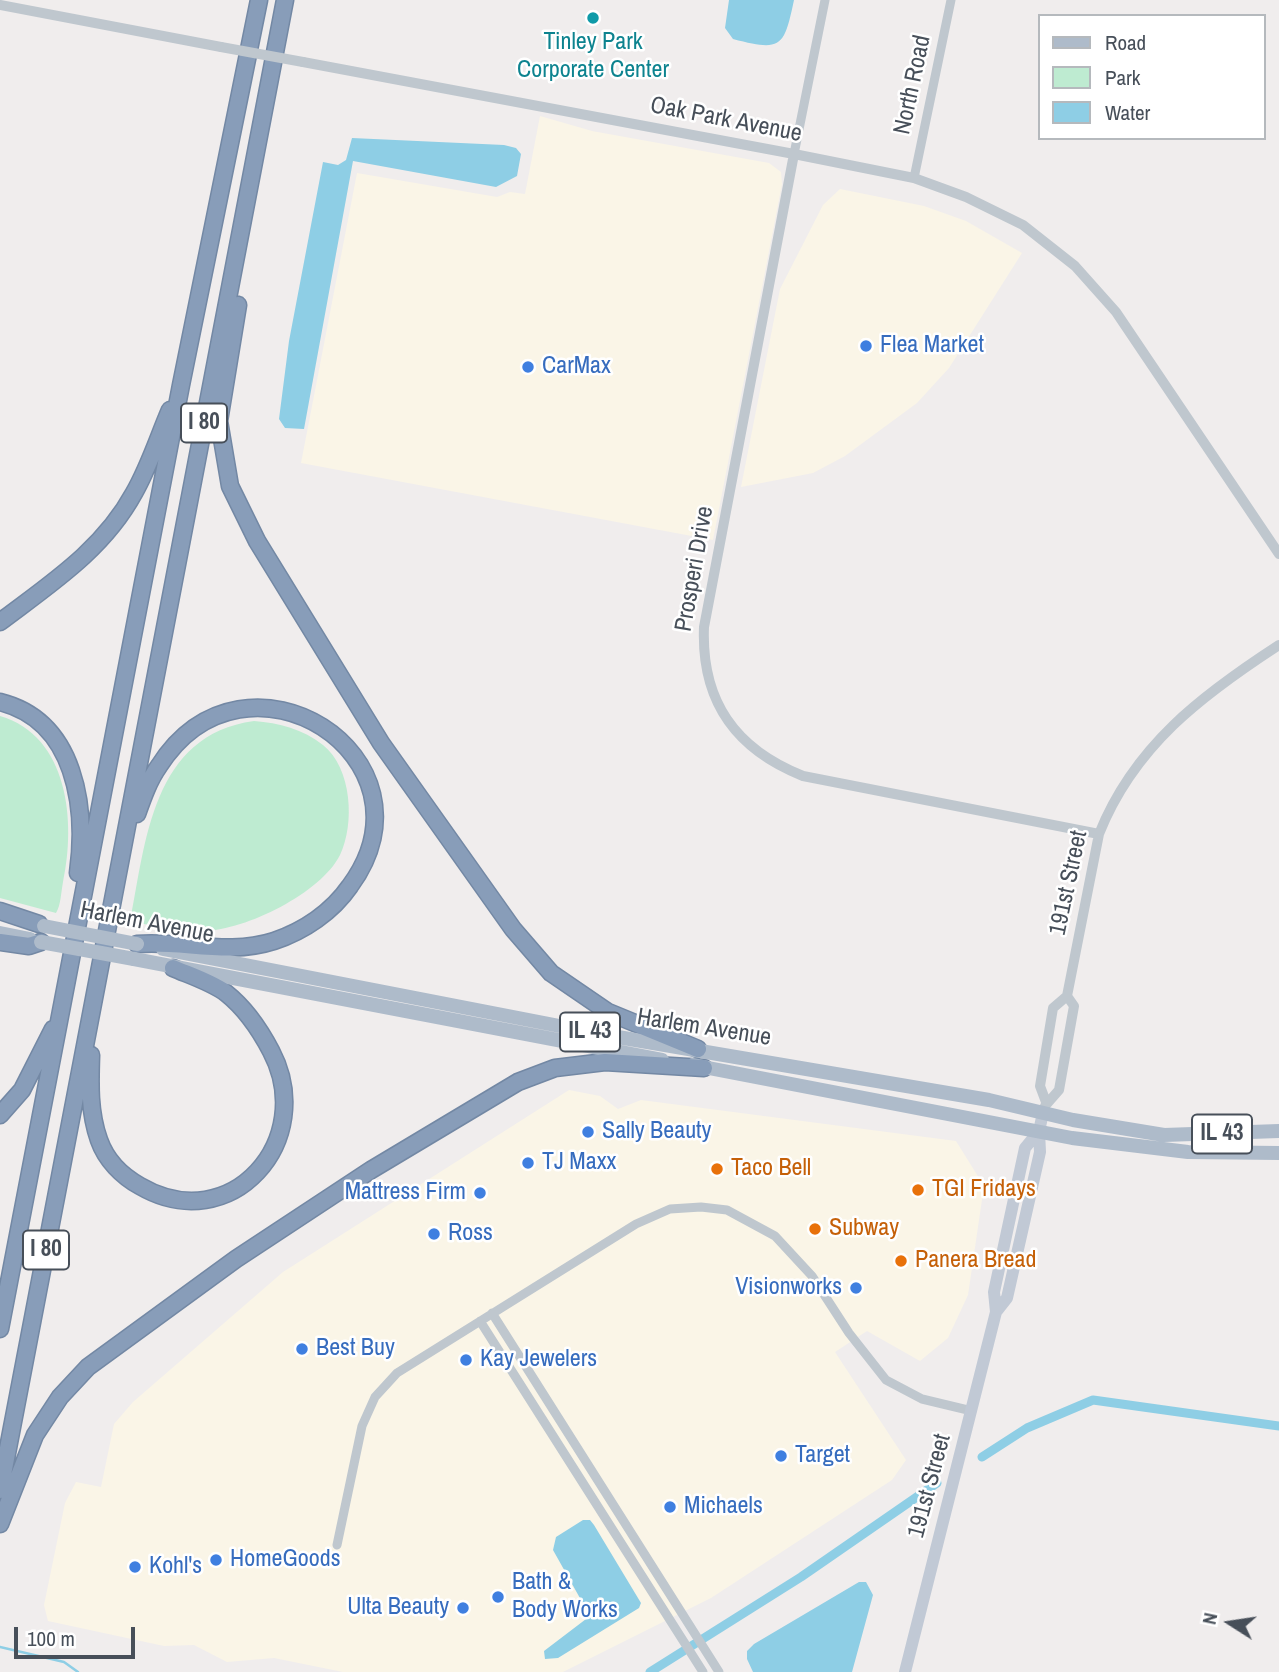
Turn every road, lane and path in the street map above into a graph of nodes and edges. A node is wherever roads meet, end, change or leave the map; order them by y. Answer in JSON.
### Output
{"nodes":[{"id":1,"x":259,"y":0,"type":"edge"},
{"id":2,"x":285,"y":0,"type":"edge"},
{"id":3,"x":825,"y":0,"type":"edge"},
{"id":4,"x":951,"y":0,"type":"edge"},
{"id":5,"x":0,"y":5,"type":"edge"},
{"id":6,"x":271,"y":74,"type":"junction"},
{"id":7,"x":794,"y":154,"type":"junction"},
{"id":8,"x":914,"y":178,"type":"junction"},
{"id":9,"x":181,"y":385,"type":"junction"},
{"id":10,"x":1279,"y":554,"type":"edge"},
{"id":11,"x":0,"y":622,"type":"edge"},
{"id":12,"x":1279,"y":645,"type":"edge"},
{"id":13,"x":0,"y":702,"type":"edge"},
{"id":14,"x":1099,"y":834,"type":"junction"},
{"id":15,"x":124,"y":845,"type":"junction"},
{"id":16,"x":0,"y":911,"type":"edge"},
{"id":17,"x":80,"y":914,"type":"junction"},
{"id":18,"x":0,"y":918,"type":"edge"},
{"id":19,"x":41,"y":931,"type":"junction"},
{"id":20,"x":0,"y":933,"type":"edge"},
{"id":21,"x":0,"y":942,"type":"edge"},
{"id":22,"x":136,"y":952,"type":"junction"},
{"id":23,"x":173,"y":968,"type":"junction"},
{"id":24,"x":1067,"y":996,"type":"junction"},
{"id":25,"x":64,"y":1008,"type":"junction"},
{"id":26,"x":92,"y":1010,"type":"junction"},
{"id":27,"x":698,"y":1049,"type":"junction"},
{"id":28,"x":704,"y":1068,"type":"junction"},
{"id":29,"x":1045,"y":1107,"type":"junction"},
{"id":30,"x":0,"y":1115,"type":"edge"},
{"id":31,"x":1039,"y":1131,"type":"junction"},
{"id":32,"x":1279,"y":1131,"type":"edge"},
{"id":33,"x":1279,"y":1153,"type":"edge"},
{"id":34,"x":492,"y":1313,"type":"junction"},
{"id":35,"x":480,"y":1321,"type":"junction"},
{"id":36,"x":0,"y":1329,"type":"edge"},
{"id":37,"x":972,"y":1411,"type":"junction"},
{"id":38,"x":0,"y":1490,"type":"edge"},
{"id":39,"x":0,"y":1524,"type":"edge"},
{"id":40,"x":337,"y":1545,"type":"dead end"},
{"id":41,"x":703,"y":1672,"type":"edge"},
{"id":42,"x":719,"y":1672,"type":"edge"},
{"id":43,"x":905,"y":1672,"type":"edge"}],
"edges":[{"from":1,"to":9,"type":"highway","number":"I 80"},
{"from":2,"to":6,"type":"highway","number":"I 80"},
{"from":3,"to":7,"type":"street"},
{"from":4,"to":8,"type":"street","name":"North Road"},
{"from":5,"to":7,"type":"street","name":"Oak Park Avenue","bridge":true},
{"from":6,"to":15,"type":"highway","number":"I 80"},
{"from":6,"to":27,"type":"highway"},
{"from":7,"to":8,"type":"street","name":"Oak Park Avenue"},
{"from":7,"to":14,"type":"street","name":"Prosperi Drive"},
{"from":8,"to":10,"type":"street","name":"Oak Park Avenue"},
{"from":9,"to":11,"type":"highway"},
{"from":9,"to":17,"type":"highway","number":"I 80"},
{"from":12,"to":14,"type":"street","name":"191st Street"},
{"from":13,"to":17,"type":"highway"},
{"from":14,"to":24,"type":"street","name":"191st Street"},
{"from":15,"to":22,"type":"highway"},
{"from":15,"to":26,"type":"highway","number":"I 80"},
{"from":16,"to":19,"type":"highway"},
{"from":17,"to":25,"type":"highway","number":"I 80"},
{"from":18,"to":19,"type":"main road","name":"Harlem Avenue","number":"IL 43"},
{"from":19,"to":20,"type":"main road","name":"Harlem Avenue","number":"IL 43"},
{"from":19,"to":21,"type":"highway"},
{"from":19,"to":22,"type":"main road","name":"Harlem Avenue","number":"IL 43","bridge":true},
{"from":22,"to":23,"type":"main road","name":"Harlem Avenue","number":"IL 43"},
{"from":22,"to":27,"type":"main road","name":"Harlem Avenue","number":"IL 43"},
{"from":23,"to":26,"type":"highway"},
{"from":23,"to":28,"type":"main road","name":"Harlem Avenue","number":"IL 43"},
{"from":24,"to":29,"type":"street","name":"191st Street"},
{"from":24,"to":29,"type":"street","name":"191st Street"},
{"from":25,"to":30,"type":"highway"},
{"from":25,"to":36,"type":"highway","number":"I 80"},
{"from":26,"to":38,"type":"highway","number":"I 80"},
{"from":27,"to":29,"type":"main road","name":"Harlem Avenue","number":"IL 43"},
{"from":28,"to":31,"type":"main road","name":"Harlem Avenue","number":"IL 43"},
{"from":28,"to":39,"type":"highway"},
{"from":29,"to":31,"type":"main road","name":"191st Street"},
{"from":29,"to":32,"type":"main road","name":"Harlem Avenue","number":"IL 43"},
{"from":31,"to":33,"type":"main road","name":"Harlem Avenue","number":"IL 43"},
{"from":31,"to":37,"type":"main road","name":"191st Street"},
{"from":34,"to":35,"type":"street"},
{"from":34,"to":37,"type":"street"},
{"from":34,"to":42,"type":"street"},
{"from":35,"to":40,"type":"street"},
{"from":35,"to":41,"type":"street"},
{"from":37,"to":43,"type":"main road","name":"191st Street"}]}
